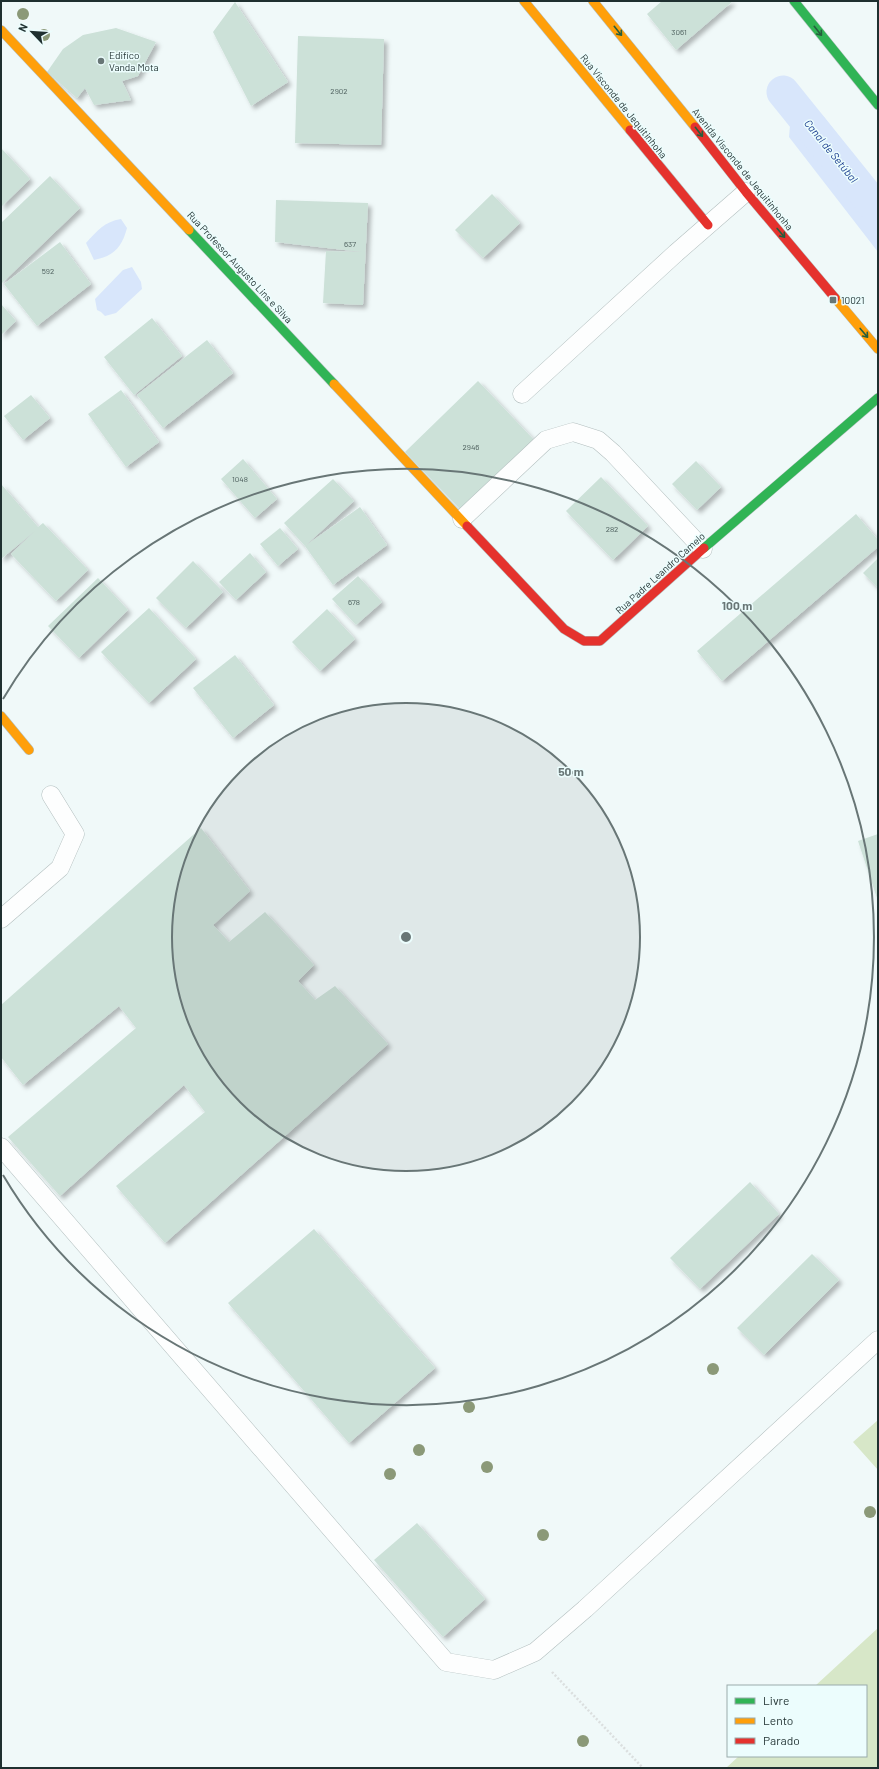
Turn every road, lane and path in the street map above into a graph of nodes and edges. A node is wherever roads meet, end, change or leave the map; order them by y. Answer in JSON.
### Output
{"nodes":[{"id":1,"x":524,"y":1,"type":"edge"},
{"id":2,"x":593,"y":1,"type":"edge"},
{"id":3,"x":794,"y":1,"type":"edge"},
{"id":4,"x":1,"y":30,"type":"edge"},
{"id":5,"x":878,"y":105,"type":"edge"},
{"id":6,"x":746,"y":192,"type":"junction"},
{"id":7,"x":708,"y":225,"type":"junction"},
{"id":8,"x":878,"y":349,"type":"edge"},
{"id":9,"x":522,"y":394,"type":"dead end"},
{"id":10,"x":878,"y":398,"type":"edge"},
{"id":11,"x":462,"y":519,"type":"junction"},
{"id":12,"x":703,"y":549,"type":"junction"},
{"id":13,"x":1,"y":716,"type":"edge"},
{"id":14,"x":29,"y":750,"type":"dead end"},
{"id":15,"x":50,"y":795,"type":"dead end"},
{"id":16,"x":1,"y":919,"type":"edge"},
{"id":17,"x":1,"y":1147,"type":"edge"},
{"id":18,"x":878,"y":1340,"type":"edge"},
{"id":19,"x":549,"y":1668,"type":"dead end"},
{"id":20,"x":643,"y":1768,"type":"edge"}],
"edges":[{"from":1,"to":7,"type":"street","name":"Rua Visconde de Jequitinhoha"},
{"from":2,"to":6,"type":"street","name":"Avenida Visconde de Jequitinhonha","one_way":true},
{"from":3,"to":5,"type":"street","one_way":true},
{"from":4,"to":11,"type":"street","name":"Rua Professor Augusto Lins e Silva"},
{"from":6,"to":7,"type":"lane"},
{"from":6,"to":8,"type":"street","name":"Avenida Visconde de Jequitinhonha","one_way":true},
{"from":7,"to":9,"type":"lane"},
{"from":10,"to":12,"type":"street","name":"Rua Padre Leandro Camelo"},
{"from":11,"to":12,"type":"lane"},
{"from":11,"to":12,"type":"street","name":"Rua Padre Leandro Camelo"},
{"from":13,"to":14,"type":"street"},
{"from":15,"to":16,"type":"lane"},
{"from":17,"to":18,"type":"lane"},
{"from":19,"to":20,"type":"path"}]}
